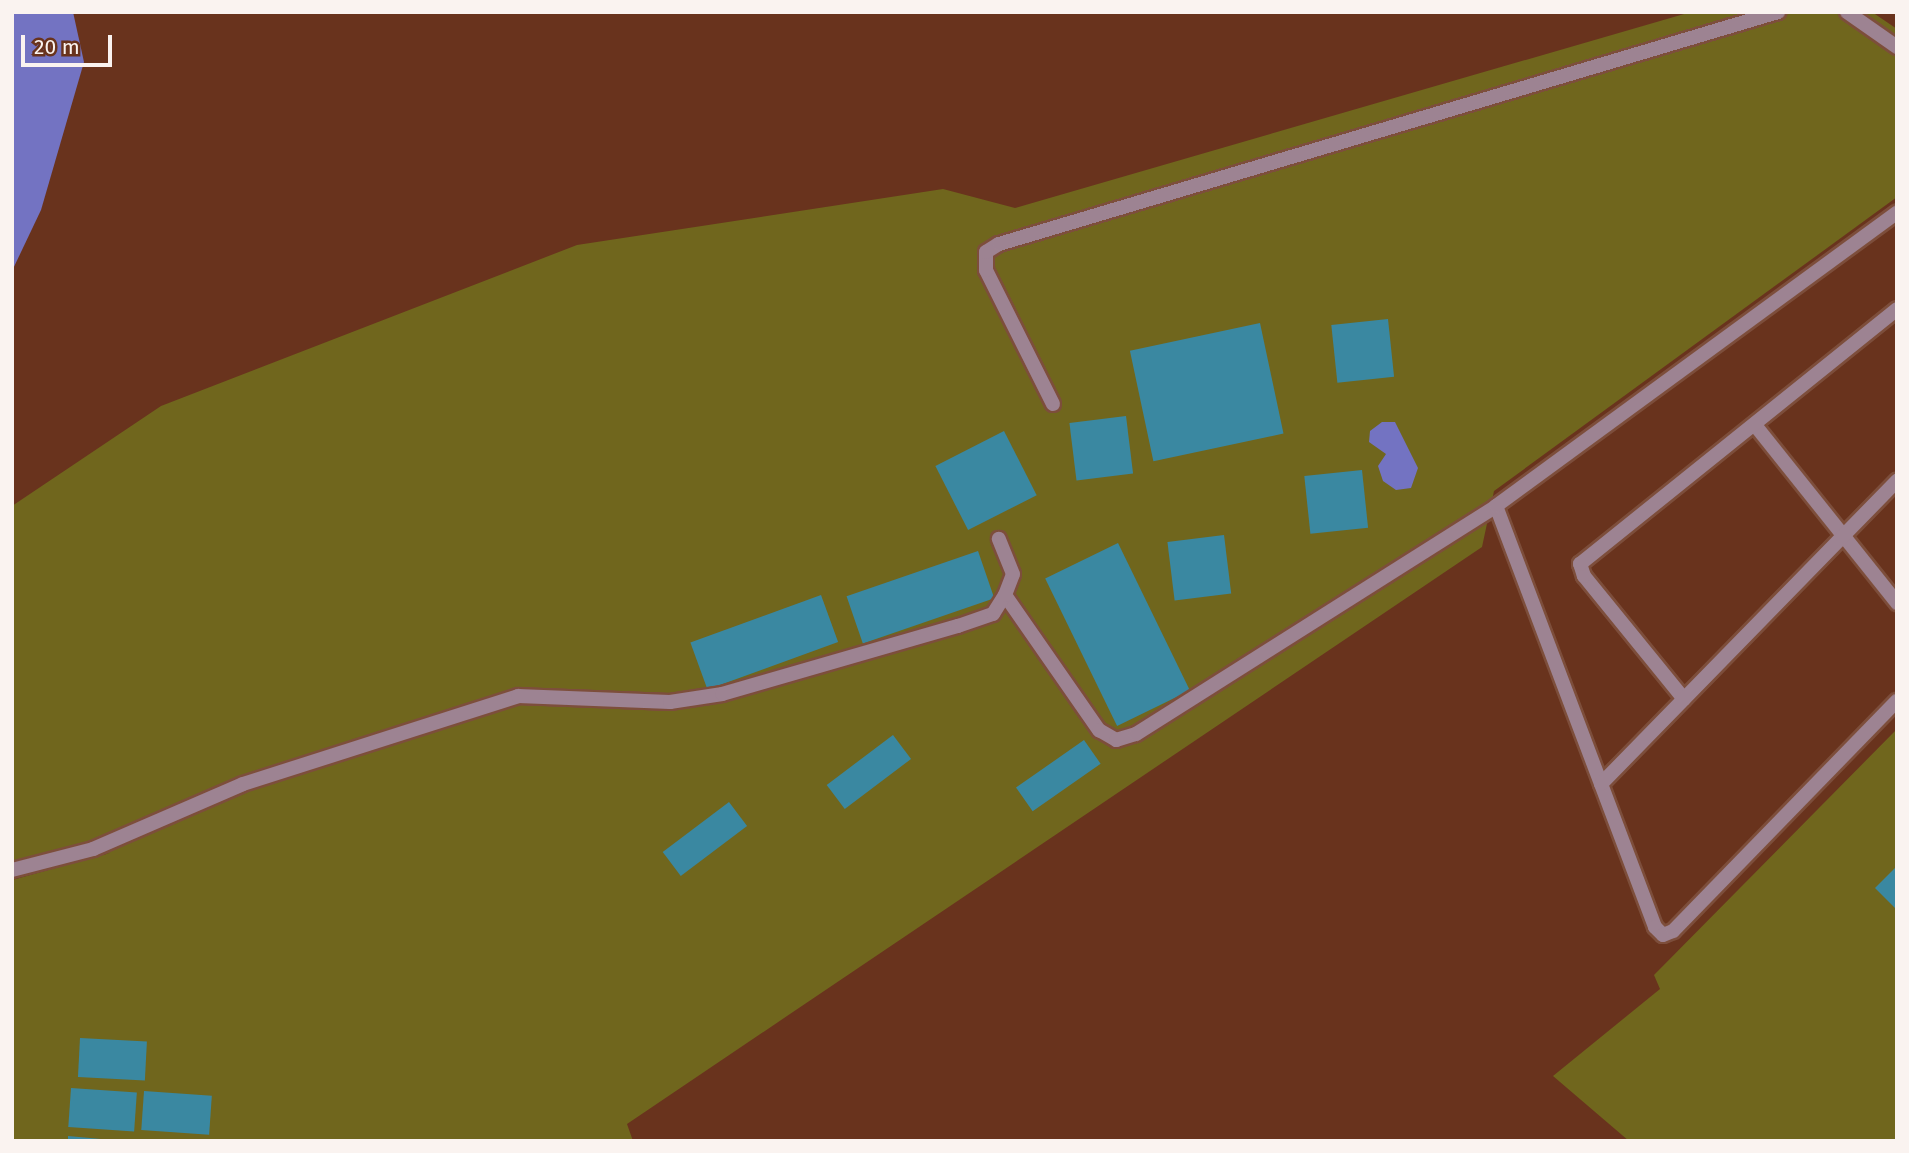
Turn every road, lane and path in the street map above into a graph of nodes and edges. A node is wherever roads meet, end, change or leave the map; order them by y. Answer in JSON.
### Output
{"nodes":[{"id":1,"x":1778,"y":12,"type":"edge"},
{"id":2,"x":1847,"y":12,"type":"edge"},
{"id":3,"x":1897,"y":47,"type":"edge"},
{"id":4,"x":1897,"y":212,"type":"edge"},
{"id":5,"x":1897,"y":309,"type":"edge"},
{"id":6,"x":1053,"y":404,"type":"dead end"},
{"id":7,"x":1755,"y":425,"type":"junction"},
{"id":8,"x":1897,"y":481,"type":"edge"},
{"id":9,"x":1496,"y":506,"type":"junction"},
{"id":10,"x":1841,"y":538,"type":"junction"},
{"id":11,"x":999,"y":539,"type":"dead end"},
{"id":12,"x":1005,"y":595,"type":"junction"},
{"id":13,"x":1897,"y":603,"type":"edge"},
{"id":14,"x":1684,"y":699,"type":"junction"},
{"id":15,"x":1897,"y":701,"type":"edge"},
{"id":16,"x":1601,"y":784,"type":"junction"},
{"id":17,"x":12,"y":870,"type":"edge"}],
"edges":[{"from":1,"to":6,"type":"street"},
{"from":2,"to":3,"type":"street"},
{"from":4,"to":9,"type":"street"},
{"from":5,"to":7,"type":"street"},
{"from":7,"to":10,"type":"street"},
{"from":7,"to":14,"type":"street"},
{"from":8,"to":10,"type":"street"},
{"from":9,"to":12,"type":"street"},
{"from":9,"to":16,"type":"street"},
{"from":10,"to":13,"type":"street"},
{"from":10,"to":14,"type":"street"},
{"from":11,"to":12,"type":"street"},
{"from":12,"to":17,"type":"street"},
{"from":14,"to":16,"type":"street"},
{"from":15,"to":16,"type":"street"}]}
